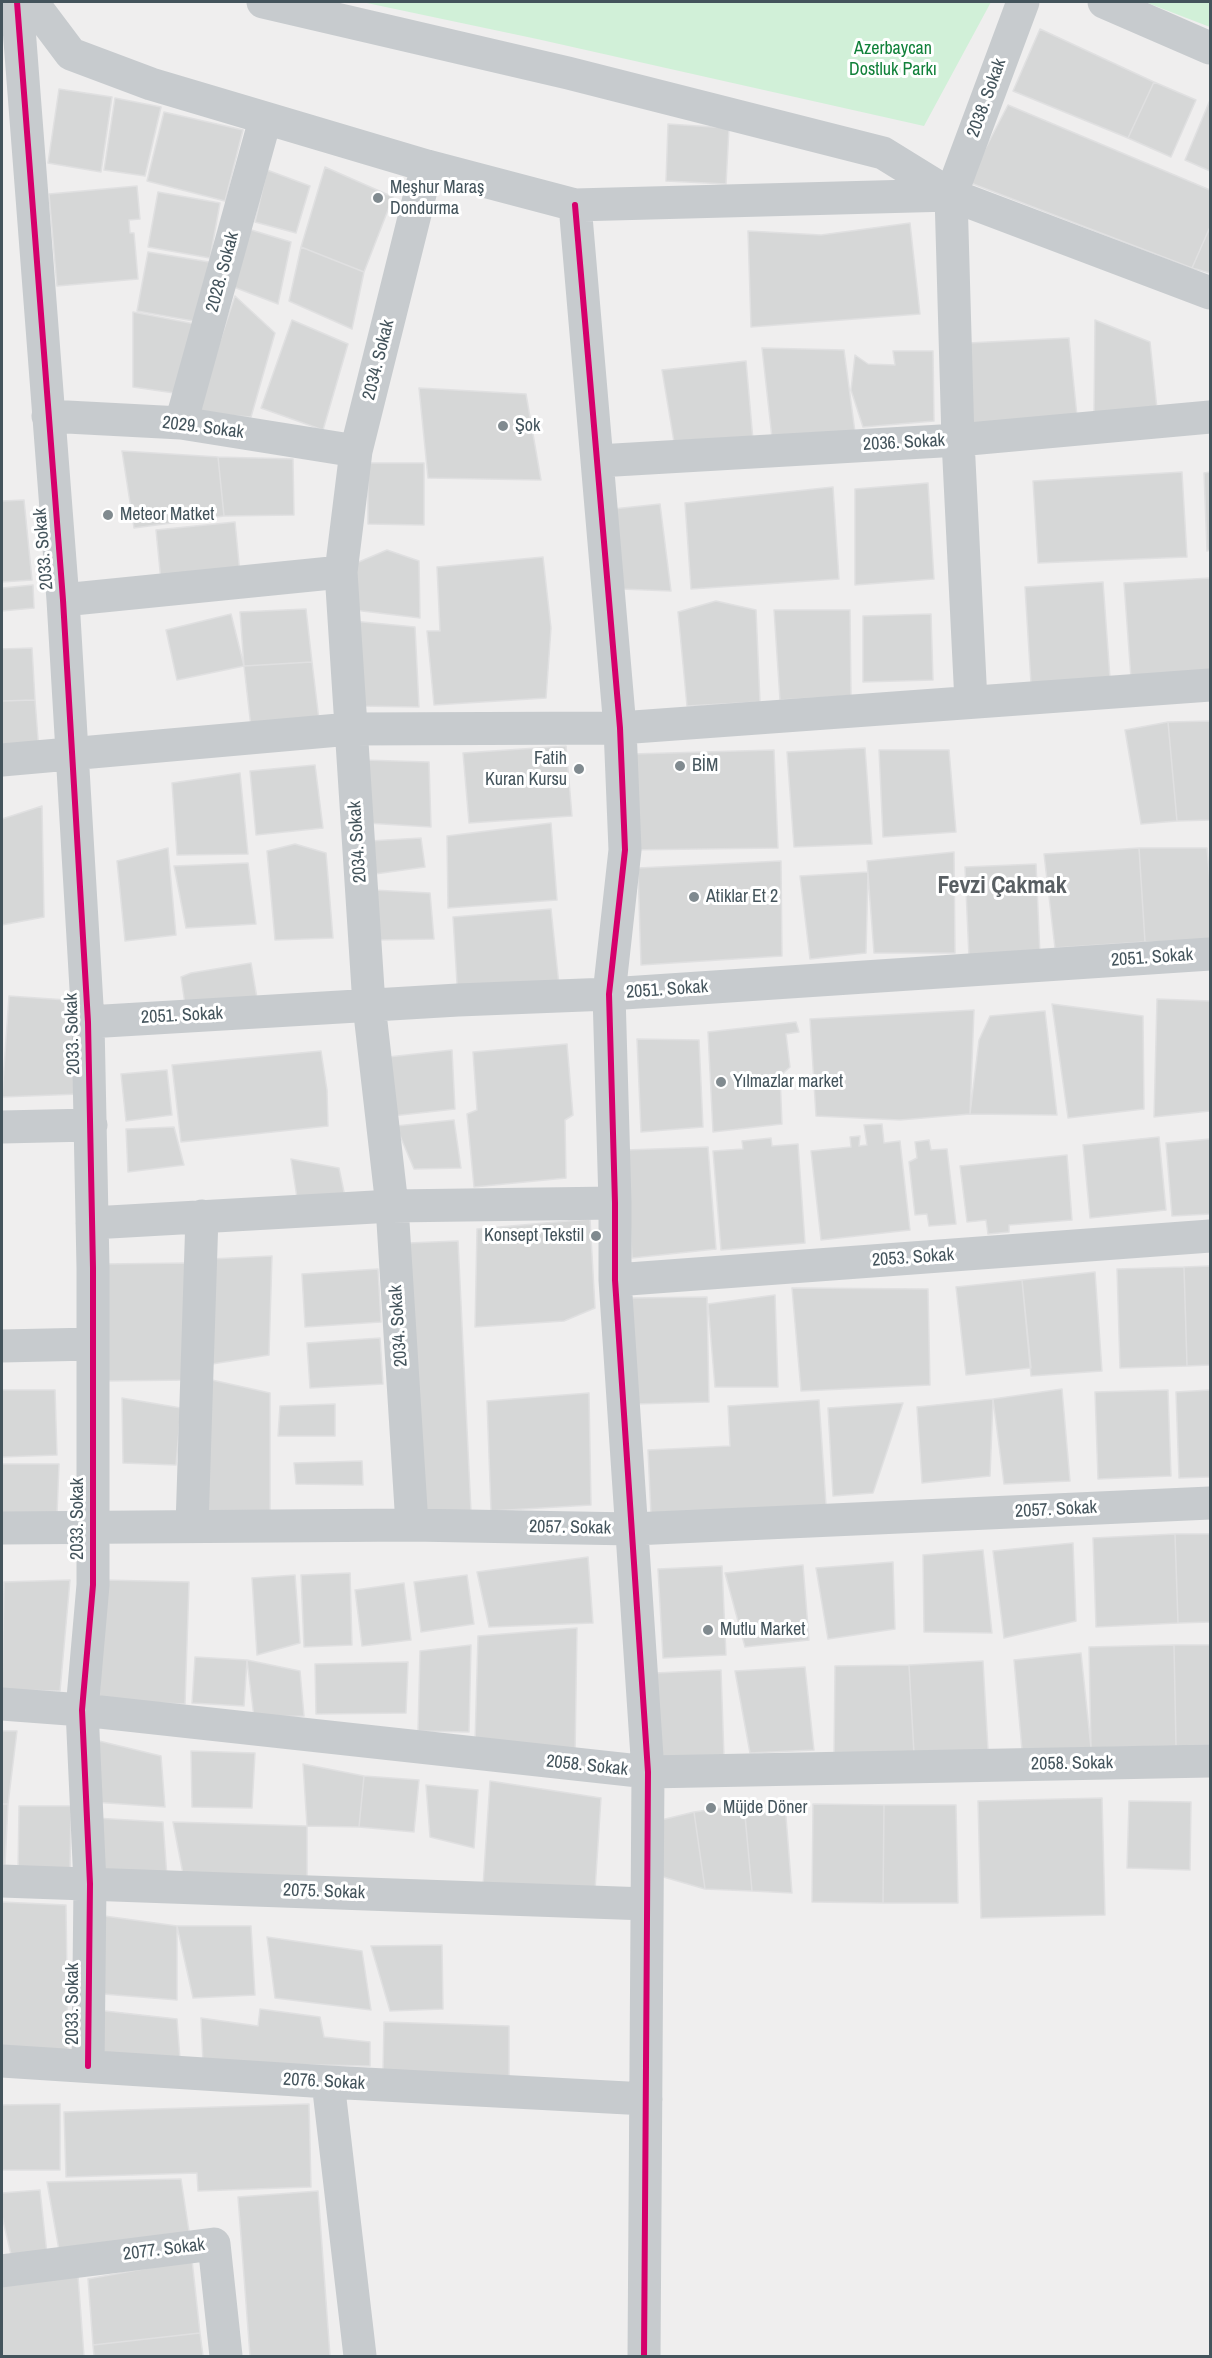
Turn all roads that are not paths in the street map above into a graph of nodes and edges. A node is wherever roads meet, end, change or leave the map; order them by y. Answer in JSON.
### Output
{"nodes":[{"id":1,"x":17,"y":2,"type":"edge"},
{"id":2,"x":32,"y":2,"type":"edge"},
{"id":3,"x":263,"y":2,"type":"edge"},
{"id":4,"x":1023,"y":2,"type":"edge"},
{"id":5,"x":1104,"y":2,"type":"edge"},
{"id":6,"x":1210,"y":48,"type":"edge"},
{"id":7,"x":265,"y":120,"type":"junction"},
{"id":8,"x":427,"y":166,"type":"junction"},
{"id":9,"x":951,"y":195,"type":"junction"},
{"id":10,"x":575,"y":205,"type":"junction"},
{"id":11,"x":1210,"y":293,"type":"edge"},
{"id":12,"x":48,"y":416,"type":"junction"},
{"id":13,"x":1210,"y":417,"type":"edge"},
{"id":14,"x":181,"y":423,"type":"junction"},
{"id":15,"x":958,"y":440,"type":"junction"},
{"id":16,"x":356,"y":451,"type":"junction"},
{"id":17,"x":598,"y":461,"type":"junction"},
{"id":18,"x":341,"y":572,"type":"junction"},
{"id":19,"x":63,"y":600,"type":"junction"},
{"id":20,"x":1210,"y":685,"type":"edge"},
{"id":21,"x":971,"y":702,"type":"junction"},
{"id":22,"x":620,"y":728,"type":"junction"},
{"id":23,"x":351,"y":729,"type":"junction"},
{"id":24,"x":74,"y":753,"type":"junction"},
{"id":25,"x":2,"y":759,"type":"edge"},
{"id":26,"x":1210,"y":954,"type":"edge"},
{"id":27,"x":609,"y":994,"type":"junction"},
{"id":28,"x":369,"y":1005,"type":"junction"},
{"id":29,"x":88,"y":1022,"type":"junction"},
{"id":30,"x":91,"y":1125,"type":"junction"},
{"id":31,"x":2,"y":1127,"type":"edge"},
{"id":32,"x":615,"y":1203,"type":"junction"},
{"id":33,"x":392,"y":1206,"type":"junction"},
{"id":34,"x":202,"y":1216,"type":"junction"},
{"id":35,"x":92,"y":1223,"type":"junction"},
{"id":36,"x":1210,"y":1236,"type":"edge"},
{"id":37,"x":615,"y":1280,"type":"junction"},
{"id":38,"x":93,"y":1344,"type":"junction"},
{"id":39,"x":2,"y":1346,"type":"edge"},
{"id":40,"x":1210,"y":1503,"type":"edge"},
{"id":41,"x":412,"y":1525,"type":"junction"},
{"id":42,"x":192,"y":1526,"type":"junction"},
{"id":43,"x":93,"y":1527,"type":"junction"},
{"id":44,"x":2,"y":1528,"type":"edge"},
{"id":45,"x":633,"y":1529,"type":"junction"},
{"id":46,"x":2,"y":1704,"type":"edge"},
{"id":47,"x":82,"y":1710,"type":"junction"},
{"id":48,"x":1210,"y":1761,"type":"edge"},
{"id":49,"x":648,"y":1772,"type":"junction"},
{"id":50,"x":2,"y":1881,"type":"edge"},
{"id":51,"x":90,"y":1884,"type":"junction"},
{"id":52,"x":647,"y":1904,"type":"junction"},
{"id":53,"x":2,"y":2061,"type":"edge"},
{"id":54,"x":88,"y":2066,"type":"junction"},
{"id":55,"x":328,"y":2082,"type":"junction"},
{"id":56,"x":646,"y":2098,"type":"junction"},
{"id":57,"x":2,"y":2271,"type":"edge"},
{"id":58,"x":226,"y":2356,"type":"edge"},
{"id":59,"x":360,"y":2356,"type":"edge"},
{"id":60,"x":644,"y":2356,"type":"edge"}],
"edges":[{"from":1,"to":12,"type":"street","name":"2033. Sokak"},
{"from":2,"to":7,"type":"street"},
{"from":3,"to":9,"type":"street"},
{"from":4,"to":9,"type":"street","name":"2038. Sokak"},
{"from":5,"to":6,"type":"street"},
{"from":7,"to":8,"type":"street"},
{"from":7,"to":14,"type":"street","name":"2028. Sokak"},
{"from":8,"to":10,"type":"street"},
{"from":8,"to":16,"type":"street","name":"2034. Sokak"},
{"from":9,"to":10,"type":"street"},
{"from":9,"to":11,"type":"street"},
{"from":9,"to":15,"type":"street"},
{"from":10,"to":17,"type":"street"},
{"from":12,"to":14,"type":"street","name":"2029. Sokak"},
{"from":12,"to":19,"type":"street","name":"2033. Sokak"},
{"from":13,"to":15,"type":"street","name":"2036. Sokak"},
{"from":14,"to":16,"type":"street","name":"2029. Sokak"},
{"from":15,"to":17,"type":"street","name":"2036. Sokak"},
{"from":15,"to":21,"type":"street"},
{"from":16,"to":18,"type":"street","name":"2034. Sokak"},
{"from":17,"to":22,"type":"street"},
{"from":18,"to":19,"type":"street"},
{"from":18,"to":23,"type":"street","name":"2034. Sokak"},
{"from":19,"to":24,"type":"street","name":"2033. Sokak"},
{"from":20,"to":21,"type":"street"},
{"from":21,"to":22,"type":"street"},
{"from":22,"to":23,"type":"street"},
{"from":22,"to":27,"type":"street"},
{"from":23,"to":24,"type":"street"},
{"from":23,"to":28,"type":"street","name":"2034. Sokak"},
{"from":24,"to":25,"type":"street"},
{"from":24,"to":29,"type":"street","name":"2033. Sokak"},
{"from":26,"to":27,"type":"street","name":"2051. Sokak"},
{"from":27,"to":28,"type":"street","name":"2051. Sokak"},
{"from":27,"to":32,"type":"street"},
{"from":28,"to":29,"type":"street","name":"2051. Sokak"},
{"from":28,"to":33,"type":"street","name":"2034. Sokak"},
{"from":29,"to":30,"type":"street","name":"2033. Sokak"},
{"from":30,"to":31,"type":"street"},
{"from":30,"to":35,"type":"street","name":"2033. Sokak"},
{"from":32,"to":33,"type":"street"},
{"from":32,"to":37,"type":"street"},
{"from":33,"to":34,"type":"street"},
{"from":33,"to":41,"type":"street","name":"2034. Sokak"},
{"from":34,"to":35,"type":"street"},
{"from":34,"to":42,"type":"street"},
{"from":35,"to":38,"type":"street","name":"2033. Sokak"},
{"from":36,"to":37,"type":"street","name":"2053. Sokak"},
{"from":37,"to":45,"type":"street"},
{"from":38,"to":39,"type":"street"},
{"from":38,"to":43,"type":"street","name":"2033. Sokak"},
{"from":40,"to":45,"type":"street","name":"2057. Sokak"},
{"from":41,"to":42,"type":"street","name":"2057. Sokak"},
{"from":41,"to":45,"type":"street","name":"2057. Sokak"},
{"from":42,"to":43,"type":"street","name":"2057. Sokak"},
{"from":43,"to":44,"type":"street","name":"2057. Sokak"},
{"from":43,"to":47,"type":"street","name":"2033. Sokak"},
{"from":45,"to":49,"type":"street"},
{"from":46,"to":47,"type":"street","name":"2058. Sokak"},
{"from":47,"to":49,"type":"street","name":"2058. Sokak"},
{"from":47,"to":51,"type":"street","name":"2033. Sokak"},
{"from":48,"to":49,"type":"street","name":"2058. Sokak"},
{"from":49,"to":52,"type":"street"},
{"from":50,"to":51,"type":"street","name":"2075. Sokak"},
{"from":51,"to":52,"type":"street","name":"2075. Sokak"},
{"from":51,"to":54,"type":"street","name":"2033. Sokak"},
{"from":52,"to":56,"type":"street"},
{"from":53,"to":54,"type":"street","name":"2076. Sokak"},
{"from":54,"to":55,"type":"street","name":"2076. Sokak"},
{"from":55,"to":56,"type":"street","name":"2076. Sokak"},
{"from":55,"to":59,"type":"street"},
{"from":56,"to":60,"type":"street"},
{"from":57,"to":58,"type":"street","name":"2077. Sokak"}]}
